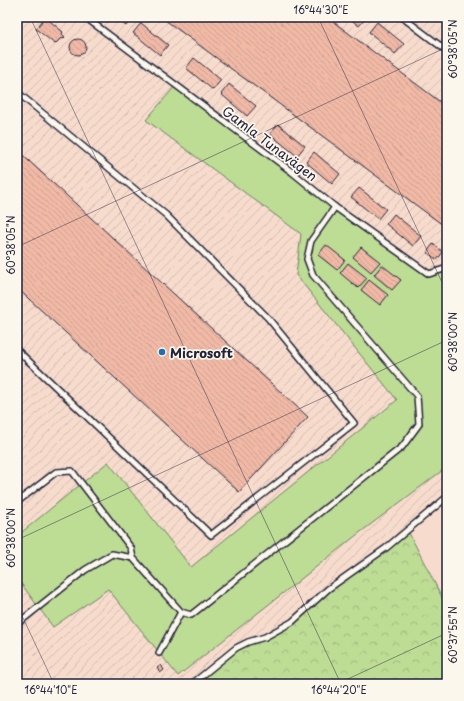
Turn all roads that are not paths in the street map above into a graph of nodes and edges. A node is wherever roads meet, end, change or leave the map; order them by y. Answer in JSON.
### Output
{"nodes":[{"id":1,"x":85,"y":17,"type":"edge"},
{"id":2,"x":402,"y":17,"type":"edge"},
{"id":3,"x":447,"y":51,"type":"edge"},
{"id":4,"x":17,"y":92,"type":"edge"},
{"id":5,"x":335,"y":207,"type":"junction"},
{"id":6,"x":447,"y":268,"type":"edge"},
{"id":7,"x":17,"y":350,"type":"edge"},
{"id":8,"x":447,"y":497,"type":"edge"},
{"id":9,"x":17,"y":502,"type":"edge"},
{"id":10,"x":133,"y":558,"type":"junction"},
{"id":11,"x":180,"y":612,"type":"junction"},
{"id":12,"x":17,"y":624,"type":"edge"},
{"id":13,"x":159,"y":653,"type":"dead end"},
{"id":14,"x":192,"y":684,"type":"edge"}],
"edges":[{"from":1,"to":5,"type":"lane","name":"Gamla Tunavägen"},
{"from":2,"to":3,"type":"lane"},
{"from":4,"to":7,"type":"lane"},
{"from":5,"to":6,"type":"lane","name":"Gamla Tunavägen"},
{"from":5,"to":11,"type":"lane"},
{"from":8,"to":14,"type":"lane"},
{"from":9,"to":10,"type":"lane"},
{"from":10,"to":11,"type":"lane"},
{"from":10,"to":12,"type":"lane"},
{"from":11,"to":13,"type":"lane"}]}
